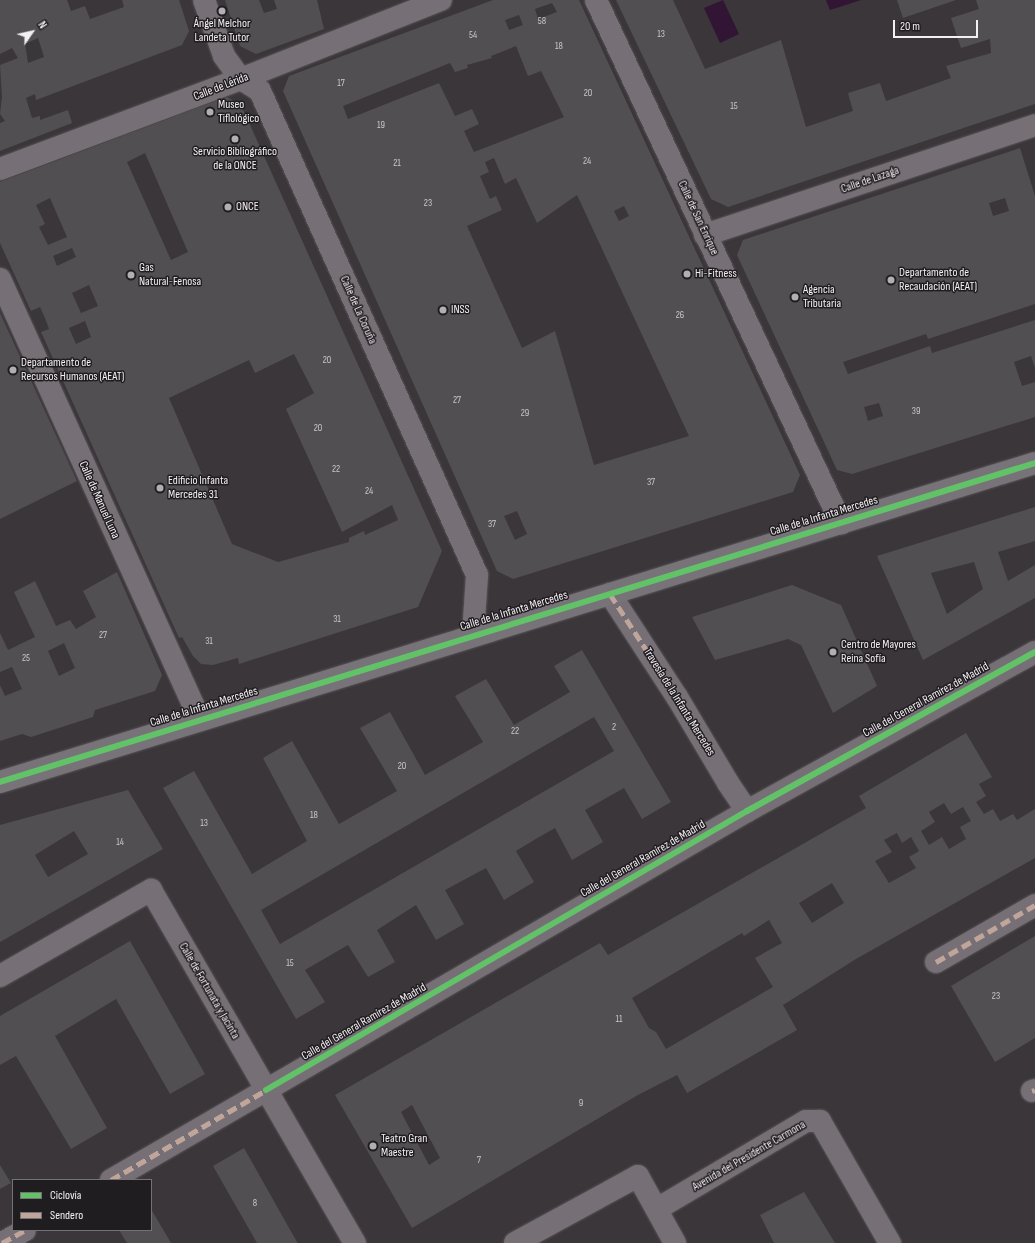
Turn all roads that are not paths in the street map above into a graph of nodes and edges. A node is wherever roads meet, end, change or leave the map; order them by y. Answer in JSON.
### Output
{"nodes":[{"id":1,"x":204,"y":0,"type":"edge"},
{"id":2,"x":441,"y":0,"type":"edge"},
{"id":3,"x":596,"y":0,"type":"edge"},
{"id":4,"x":241,"y":80,"type":"junction"},
{"id":5,"x":1035,"y":125,"type":"edge"},
{"id":6,"x":0,"y":169,"type":"edge"},
{"id":7,"x":705,"y":235,"type":"junction"},
{"id":8,"x":0,"y":279,"type":"edge"},
{"id":9,"x":1035,"y":463,"type":"edge"},
{"id":10,"x":841,"y":523,"type":"junction"},
{"id":11,"x":610,"y":594,"type":"junction"},
{"id":12,"x":473,"y":635,"type":"junction"},
{"id":13,"x":1035,"y":652,"type":"edge"},
{"id":14,"x":200,"y":720,"type":"junction"},
{"id":15,"x":0,"y":782,"type":"edge"},
{"id":16,"x":747,"y":811,"type":"junction"},
{"id":17,"x":1035,"y":905,"type":"edge"},
{"id":18,"x":936,"y":962,"type":"dead end"},
{"id":19,"x":0,"y":976,"type":"edge"},
{"id":20,"x":266,"y":1090,"type":"junction"},
{"id":21,"x":113,"y":1179,"type":"edge"},
{"id":22,"x":657,"y":1209,"type":"junction"},
{"id":23,"x":22,"y":1231,"type":"edge"},
{"id":24,"x":2,"y":1243,"type":"edge"},
{"id":25,"x":355,"y":1243,"type":"edge"},
{"id":26,"x":515,"y":1243,"type":"edge"},
{"id":27,"x":675,"y":1243,"type":"edge"},
{"id":28,"x":890,"y":1243,"type":"edge"}],
"edges":[{"from":1,"to":4,"type":"street","name":"Calle de La Coruña"},
{"from":2,"to":4,"type":"street","name":"Calle de Lérida"},
{"from":3,"to":7,"type":"street","name":"Calle de San Enrique"},
{"from":4,"to":6,"type":"street","name":"Calle de Lérida"},
{"from":4,"to":12,"type":"street","name":"Calle de La Coruña"},
{"from":5,"to":7,"type":"street","name":"Calle de Lazaga"},
{"from":7,"to":10,"type":"street","name":"Calle de San Enrique"},
{"from":8,"to":14,"type":"street","name":"Calle de Manuel Luna"},
{"from":9,"to":10,"type":"street","name":"Calle de la Infanta Mercedes"},
{"from":10,"to":11,"type":"street","name":"Calle de la Infanta Mercedes"},
{"from":11,"to":12,"type":"street","name":"Calle de la Infanta Mercedes"},
{"from":11,"to":16,"type":"street","name":"Travesía de la Infanta Mercedes"},
{"from":12,"to":14,"type":"street","name":"Calle de la Infanta Mercedes"},
{"from":13,"to":16,"type":"street","name":"Calle del General Ramírez de Madrid"},
{"from":14,"to":15,"type":"street","name":"Calle de la Infanta Mercedes"},
{"from":16,"to":20,"type":"street","name":"Calle del General Ramírez de Madrid"},
{"from":17,"to":18,"type":"street"},
{"from":19,"to":20,"type":"street","name":"Calle de Fortunata y Jacinta"},
{"from":20,"to":21,"type":"street","name":"Calle del General Ramírez de Madrid"},
{"from":20,"to":25,"type":"street","name":"Calle de Fortunata y Jacinta"},
{"from":22,"to":26,"type":"street"},
{"from":22,"to":27,"type":"street"},
{"from":22,"to":28,"type":"street","name":"Avenida del Presidente Carmona"},
{"from":23,"to":24,"type":"street"}]}
